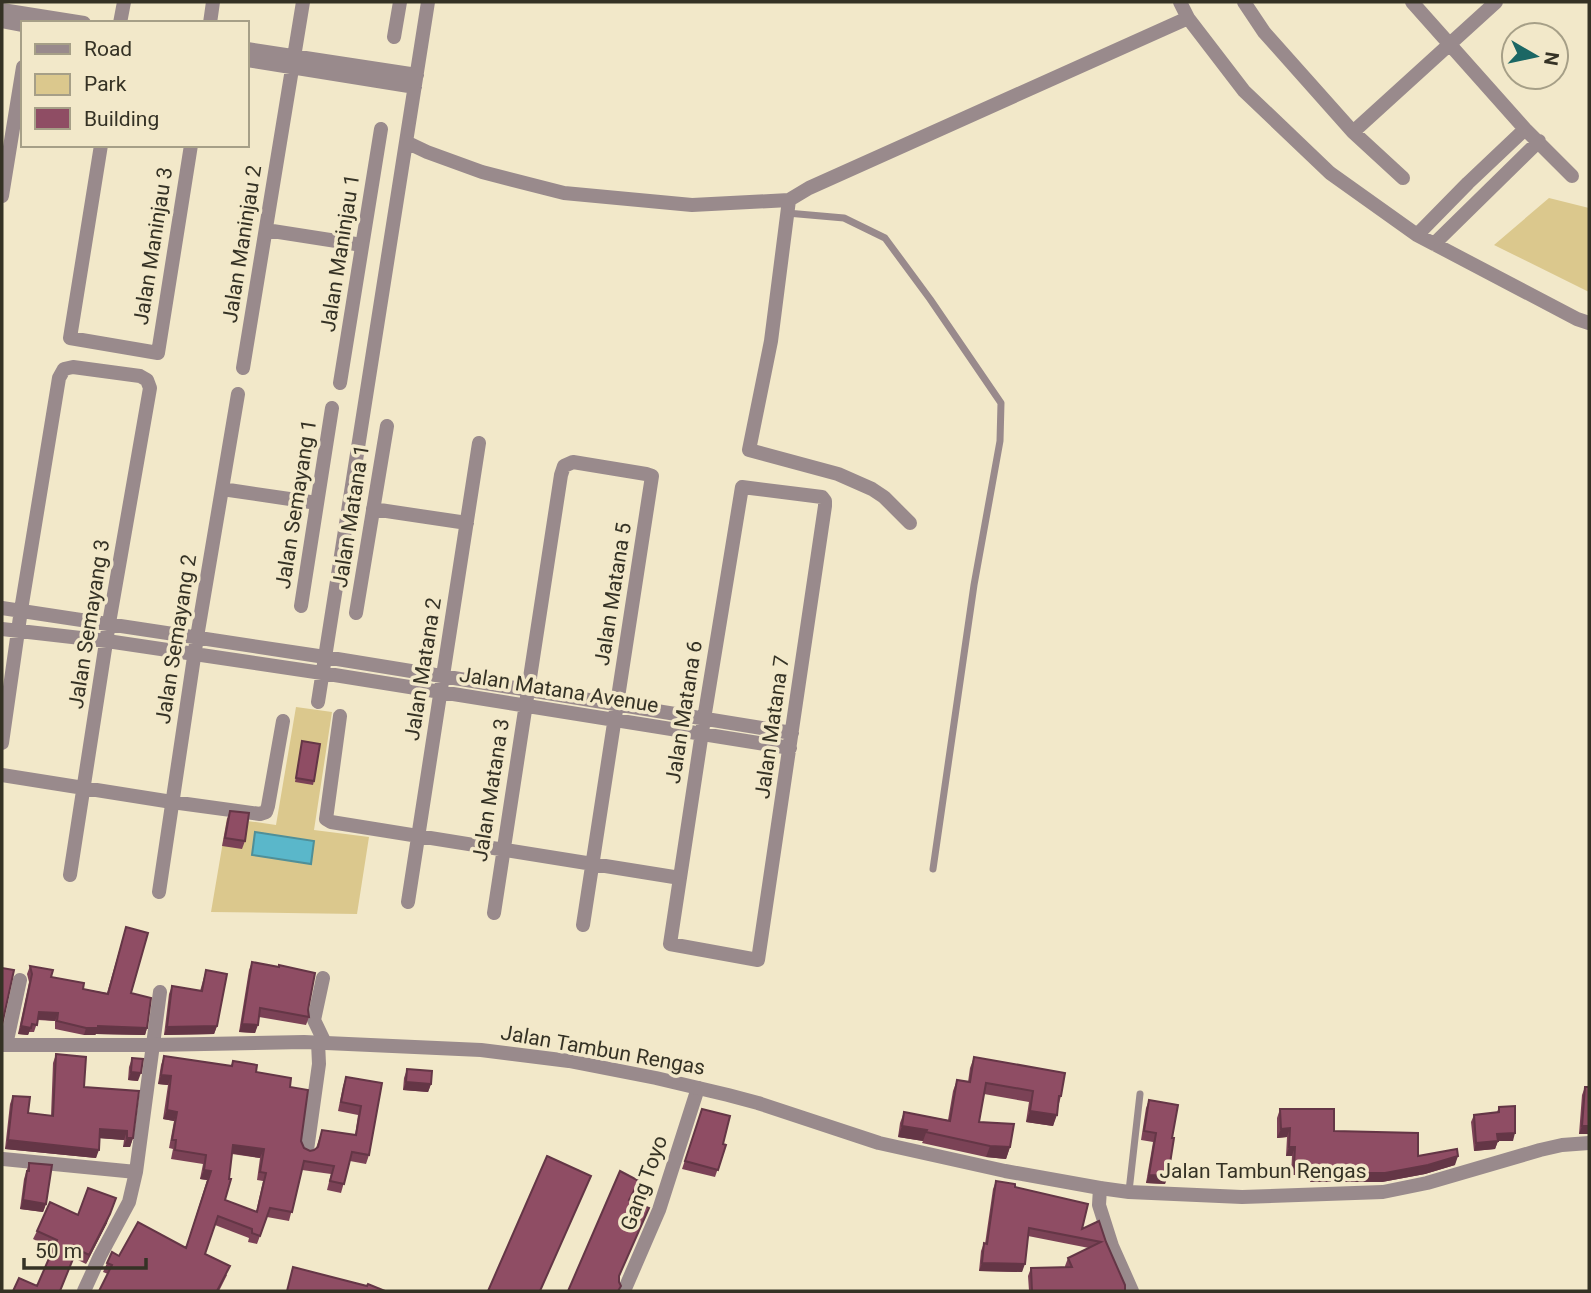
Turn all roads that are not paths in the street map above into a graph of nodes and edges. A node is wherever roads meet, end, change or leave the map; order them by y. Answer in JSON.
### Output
{"nodes":[{"id":1,"x":124,"y":2,"type":"edge"},
{"id":2,"x":213,"y":2,"type":"edge"},
{"id":3,"x":303,"y":2,"type":"edge"},
{"id":4,"x":400,"y":2,"type":"edge"},
{"id":5,"x":428,"y":2,"type":"edge"},
{"id":6,"x":1180,"y":2,"type":"edge"},
{"id":7,"x":1244,"y":2,"type":"edge"},
{"id":8,"x":1412,"y":2,"type":"edge"},
{"id":9,"x":1496,"y":2,"type":"edge"},
{"id":10,"x":2,"y":10,"type":"edge"},
{"id":11,"x":29,"y":16,"type":"edge"},
{"id":12,"x":1188,"y":18,"type":"junction"},
{"id":13,"x":2,"y":21,"type":"edge"},
{"id":14,"x":68,"y":21,"type":"edge"},
{"id":15,"x":120,"y":21,"type":"edge"},
{"id":16,"x":210,"y":21,"type":"edge"},
{"id":17,"x":394,"y":37,"type":"dead end"},
{"id":18,"x":1449,"y":44,"type":"junction"},
{"id":19,"x":248,"y":49,"type":"edge"},
{"id":20,"x":248,"y":60,"type":"edge"},
{"id":21,"x":293,"y":62,"type":"junction"},
{"id":22,"x":21,"y":78,"type":"edge"},
{"id":23,"x":416,"y":81,"type":"junction"},
{"id":24,"x":381,"y":129,"type":"dead end"},
{"id":25,"x":1525,"y":129,"type":"junction"},
{"id":26,"x":1353,"y":132,"type":"junction"},
{"id":27,"x":1538,"y":141,"type":"junction"},
{"id":28,"x":406,"y":142,"type":"junction"},
{"id":29,"x":101,"y":147,"type":"edge"},
{"id":30,"x":191,"y":147,"type":"edge"},
{"id":31,"x":1572,"y":176,"type":"dead end"},
{"id":32,"x":1403,"y":178,"type":"dead end"},
{"id":33,"x":2,"y":196,"type":"edge"},
{"id":34,"x":788,"y":206,"type":"junction"},
{"id":35,"x":266,"y":230,"type":"junction"},
{"id":36,"x":1417,"y":235,"type":"junction"},
{"id":37,"x":1434,"y":244,"type":"junction"},
{"id":38,"x":362,"y":245,"type":"junction"},
{"id":39,"x":1589,"y":323,"type":"edge"},
{"id":40,"x":243,"y":368,"type":"dead end"},
{"id":41,"x":340,"y":383,"type":"dead end"},
{"id":42,"x":238,"y":394,"type":"dead end"},
{"id":43,"x":332,"y":408,"type":"dead end"},
{"id":44,"x":387,"y":426,"type":"dead end"},
{"id":45,"x":479,"y":443,"type":"dead end"},
{"id":46,"x":564,"y":466,"type":"joint"},
{"id":47,"x":742,"y":487,"type":"joint"},
{"id":48,"x":222,"y":489,"type":"junction"},
{"id":49,"x":317,"y":503,"type":"junction"},
{"id":50,"x":373,"y":509,"type":"junction"},
{"id":51,"x":467,"y":523,"type":"junction"},
{"id":52,"x":909,"y":523,"type":"dead end"},
{"id":53,"x":301,"y":606,"type":"dead end"},
{"id":54,"x":2,"y":608,"type":"edge"},
{"id":55,"x":21,"y":610,"type":"junction"},
{"id":56,"x":356,"y":613,"type":"dead end"},
{"id":57,"x":109,"y":623,"type":"junction"},
{"id":58,"x":2,"y":629,"type":"edge"},
{"id":59,"x":18,"y":631,"type":"junction"},
{"id":60,"x":197,"y":637,"type":"junction"},
{"id":61,"x":107,"y":641,"type":"junction"},
{"id":62,"x":195,"y":655,"type":"junction"},
{"id":63,"x":325,"y":657,"type":"junction"},
{"id":64,"x":322,"y":673,"type":"junction"},
{"id":65,"x":443,"y":676,"type":"junction"},
{"id":66,"x":528,"y":690,"type":"junction"},
{"id":67,"x":441,"y":692,"type":"junction"},
{"id":68,"x":318,"y":702,"type":"dead end"},
{"id":69,"x":617,"y":705,"type":"junction"},
{"id":70,"x":526,"y":706,"type":"junction"},
{"id":71,"x":340,"y":716,"type":"dead end"},
{"id":72,"x":282,"y":720,"type":"dead end"},
{"id":73,"x":615,"y":720,"type":"junction"},
{"id":74,"x":703,"y":726,"type":"junction"},
{"id":75,"x":791,"y":741,"type":"junction"},
{"id":76,"x":2,"y":743,"type":"edge"},
{"id":77,"x":2,"y":775,"type":"edge"},
{"id":78,"x":84,"y":788,"type":"junction"},
{"id":79,"x":172,"y":802,"type":"junction"},
{"id":80,"x":418,"y":836,"type":"junction"},
{"id":81,"x":503,"y":850,"type":"junction"},
{"id":82,"x":593,"y":865,"type":"junction"},
{"id":83,"x":933,"y":869,"type":"dead end"},
{"id":84,"x":71,"y":875,"type":"dead end"},
{"id":85,"x":680,"y":878,"type":"junction"},
{"id":86,"x":159,"y":892,"type":"dead end"},
{"id":87,"x":408,"y":902,"type":"dead end"},
{"id":88,"x":494,"y":914,"type":"dead end"},
{"id":89,"x":583,"y":925,"type":"dead end"},
{"id":90,"x":670,"y":944,"type":"joint"},
{"id":91,"x":323,"y":978,"type":"dead end"},
{"id":92,"x":20,"y":980,"type":"dead end"},
{"id":93,"x":160,"y":992,"type":"dead end"},
{"id":94,"x":4,"y":1045,"type":"edge"},
{"id":95,"x":320,"y":1050,"type":"junction"},
{"id":96,"x":152,"y":1051,"type":"junction"},
{"id":97,"x":1139,"y":1094,"type":"dead end"},
{"id":98,"x":695,"y":1100,"type":"junction"},
{"id":99,"x":1589,"y":1143,"type":"edge"},
{"id":100,"x":307,"y":1150,"type":"edge"},
{"id":101,"x":3,"y":1159,"type":"edge"},
{"id":102,"x":136,"y":1172,"type":"junction"},
{"id":103,"x":1129,"y":1192,"type":"junction"},
{"id":104,"x":1099,"y":1196,"type":"junction"},
{"id":105,"x":84,"y":1291,"type":"edge"},
{"id":106,"x":624,"y":1291,"type":"edge"},
{"id":107,"x":1132,"y":1291,"type":"edge"}],
"edges":[{"from":1,"to":15,"type":"street"},
{"from":2,"to":16,"type":"street"},
{"from":3,"to":21,"type":"street","name":"Jalan Maninjau 2"},
{"from":4,"to":17,"type":"street"},
{"from":5,"to":23,"type":"street"},
{"from":6,"to":12,"type":"street"},
{"from":7,"to":26,"type":"street"},
{"from":8,"to":18,"type":"street"},
{"from":9,"to":18,"type":"street"},
{"from":10,"to":11,"type":"street"},
{"from":11,"to":13,"type":"street"},
{"from":11,"to":14,"type":"street"},
{"from":12,"to":34,"type":"street"},
{"from":12,"to":36,"type":"street"},
{"from":18,"to":25,"type":"street"},
{"from":18,"to":26,"type":"street"},
{"from":19,"to":21,"type":"street"},
{"from":20,"to":21,"type":"street"},
{"from":21,"to":23,"type":"street"},
{"from":21,"to":35,"type":"street","name":"Jalan Maninjau 2"},
{"from":22,"to":33,"type":"street"},
{"from":23,"to":28,"type":"street"},
{"from":24,"to":38,"type":"street","name":"Jalan Maninjau 1"},
{"from":25,"to":27,"type":"street"},
{"from":25,"to":36,"type":"street"},
{"from":26,"to":32,"type":"street"},
{"from":27,"to":31,"type":"street"},
{"from":27,"to":37,"type":"street"},
{"from":28,"to":34,"type":"street"},
{"from":28,"to":63,"type":"street"},
{"from":29,"to":30,"type":"street","name":"Jalan Maninjau 3"},
{"from":34,"to":52,"type":"street"},
{"from":34,"to":83,"type":"lane"},
{"from":35,"to":38,"type":"street"},
{"from":35,"to":40,"type":"street","name":"Jalan Maninjau 2"},
{"from":36,"to":37,"type":"street"},
{"from":37,"to":39,"type":"street"},
{"from":38,"to":41,"type":"street","name":"Jalan Maninjau 1"},
{"from":42,"to":48,"type":"street","name":"Jalan Semayang 2"},
{"from":43,"to":49,"type":"street","name":"Jalan Semayang 1"},
{"from":44,"to":50,"type":"street","name":"Jalan Matana 1"},
{"from":45,"to":51,"type":"street","name":"Jalan Matana 2"},
{"from":46,"to":66,"type":"street","name":"Jalan Matana 3"},
{"from":46,"to":69,"type":"street","name":"Jalan Matana 5"},
{"from":47,"to":74,"type":"street","name":"Jalan Matana 6"},
{"from":47,"to":75,"type":"street","name":"Jalan Matana 7"},
{"from":48,"to":49,"type":"street"},
{"from":48,"to":60,"type":"street","name":"Jalan Semayang 2"},
{"from":49,"to":53,"type":"street","name":"Jalan Semayang 1"},
{"from":50,"to":51,"type":"street"},
{"from":50,"to":56,"type":"street","name":"Jalan Matana 1"},
{"from":51,"to":65,"type":"street","name":"Jalan Matana 2"},
{"from":54,"to":55,"type":"street","name":"Jalan Matana Avenue"},
{"from":55,"to":57,"type":"street","name":"Jalan Matana Avenue"},
{"from":55,"to":57,"type":"street","name":"Jalan Semayang 3"},
{"from":55,"to":59,"type":"street"},
{"from":57,"to":60,"type":"street","name":"Jalan Matana Avenue"},
{"from":57,"to":61,"type":"street","name":"Jalan Semayang 3"},
{"from":58,"to":59,"type":"street","name":"Jalan Matana Avenue"},
{"from":59,"to":61,"type":"street","name":"Jalan Matana Avenue"},
{"from":59,"to":76,"type":"street"},
{"from":60,"to":62,"type":"street","name":"Jalan Semayang 2"},
{"from":60,"to":63,"type":"street","name":"Jalan Matana Avenue"},
{"from":61,"to":62,"type":"street","name":"Jalan Matana Avenue"},
{"from":61,"to":78,"type":"street","name":"Jalan Semayang 3"},
{"from":62,"to":64,"type":"street","name":"Jalan Matana Avenue"},
{"from":62,"to":79,"type":"street","name":"Jalan Semayang 2"},
{"from":63,"to":64,"type":"street"},
{"from":63,"to":65,"type":"street","name":"Jalan Matana Avenue"},
{"from":64,"to":67,"type":"street","name":"Jalan Matana Avenue"},
{"from":64,"to":68,"type":"street"},
{"from":65,"to":66,"type":"street","name":"Jalan Matana Avenue"},
{"from":65,"to":67,"type":"street","name":"Jalan Matana 2"},
{"from":66,"to":69,"type":"street","name":"Jalan Matana Avenue"},
{"from":66,"to":70,"type":"street","name":"Jalan Matana 3"},
{"from":67,"to":70,"type":"street","name":"Jalan Matana Avenue"},
{"from":67,"to":80,"type":"street","name":"Jalan Matana 2"},
{"from":69,"to":73,"type":"street","name":"Jalan Matana 5"},
{"from":69,"to":74,"type":"street","name":"Jalan Matana Avenue"},
{"from":70,"to":73,"type":"street","name":"Jalan Matana Avenue"},
{"from":70,"to":81,"type":"street","name":"Jalan Matana 3"},
{"from":71,"to":80,"type":"street"},
{"from":72,"to":79,"type":"street"},
{"from":73,"to":74,"type":"street","name":"Jalan Matana Avenue"},
{"from":73,"to":82,"type":"street","name":"Jalan Matana 5"},
{"from":74,"to":75,"type":"street","name":"Jalan Matana Avenue"},
{"from":74,"to":85,"type":"street","name":"Jalan Matana 6"},
{"from":75,"to":90,"type":"street","name":"Jalan Matana 7"},
{"from":77,"to":78,"type":"street"},
{"from":78,"to":79,"type":"street"},
{"from":78,"to":84,"type":"street","name":"Jalan Semayang 3"},
{"from":79,"to":86,"type":"street","name":"Jalan Semayang 2"},
{"from":80,"to":81,"type":"street"},
{"from":80,"to":87,"type":"street","name":"Jalan Matana 2"},
{"from":81,"to":82,"type":"street"},
{"from":81,"to":88,"type":"street","name":"Jalan Matana 3"},
{"from":82,"to":85,"type":"street"},
{"from":82,"to":89,"type":"street","name":"Jalan Matana 5"},
{"from":85,"to":90,"type":"street","name":"Jalan Matana 6"},
{"from":91,"to":95,"type":"street"},
{"from":92,"to":94,"type":"street"},
{"from":93,"to":96,"type":"street"},
{"from":94,"to":96,"type":"street","name":"Jalan Tambun Rengas"},
{"from":95,"to":96,"type":"street","name":"Jalan Tambun Rengas"},
{"from":95,"to":98,"type":"street","name":"Jalan Tambun Rengas"},
{"from":95,"to":100,"type":"street"},
{"from":96,"to":102,"type":"street"},
{"from":97,"to":103,"type":"lane"},
{"from":98,"to":104,"type":"street","name":"Jalan Tambun Rengas"},
{"from":98,"to":106,"type":"street","name":"Gang Toyo"},
{"from":99,"to":103,"type":"street","name":"Jalan Tambun Rengas"},
{"from":101,"to":102,"type":"street"},
{"from":102,"to":105,"type":"street"},
{"from":103,"to":104,"type":"street","name":"Jalan Tambun Rengas"},
{"from":104,"to":107,"type":"street"}]}
